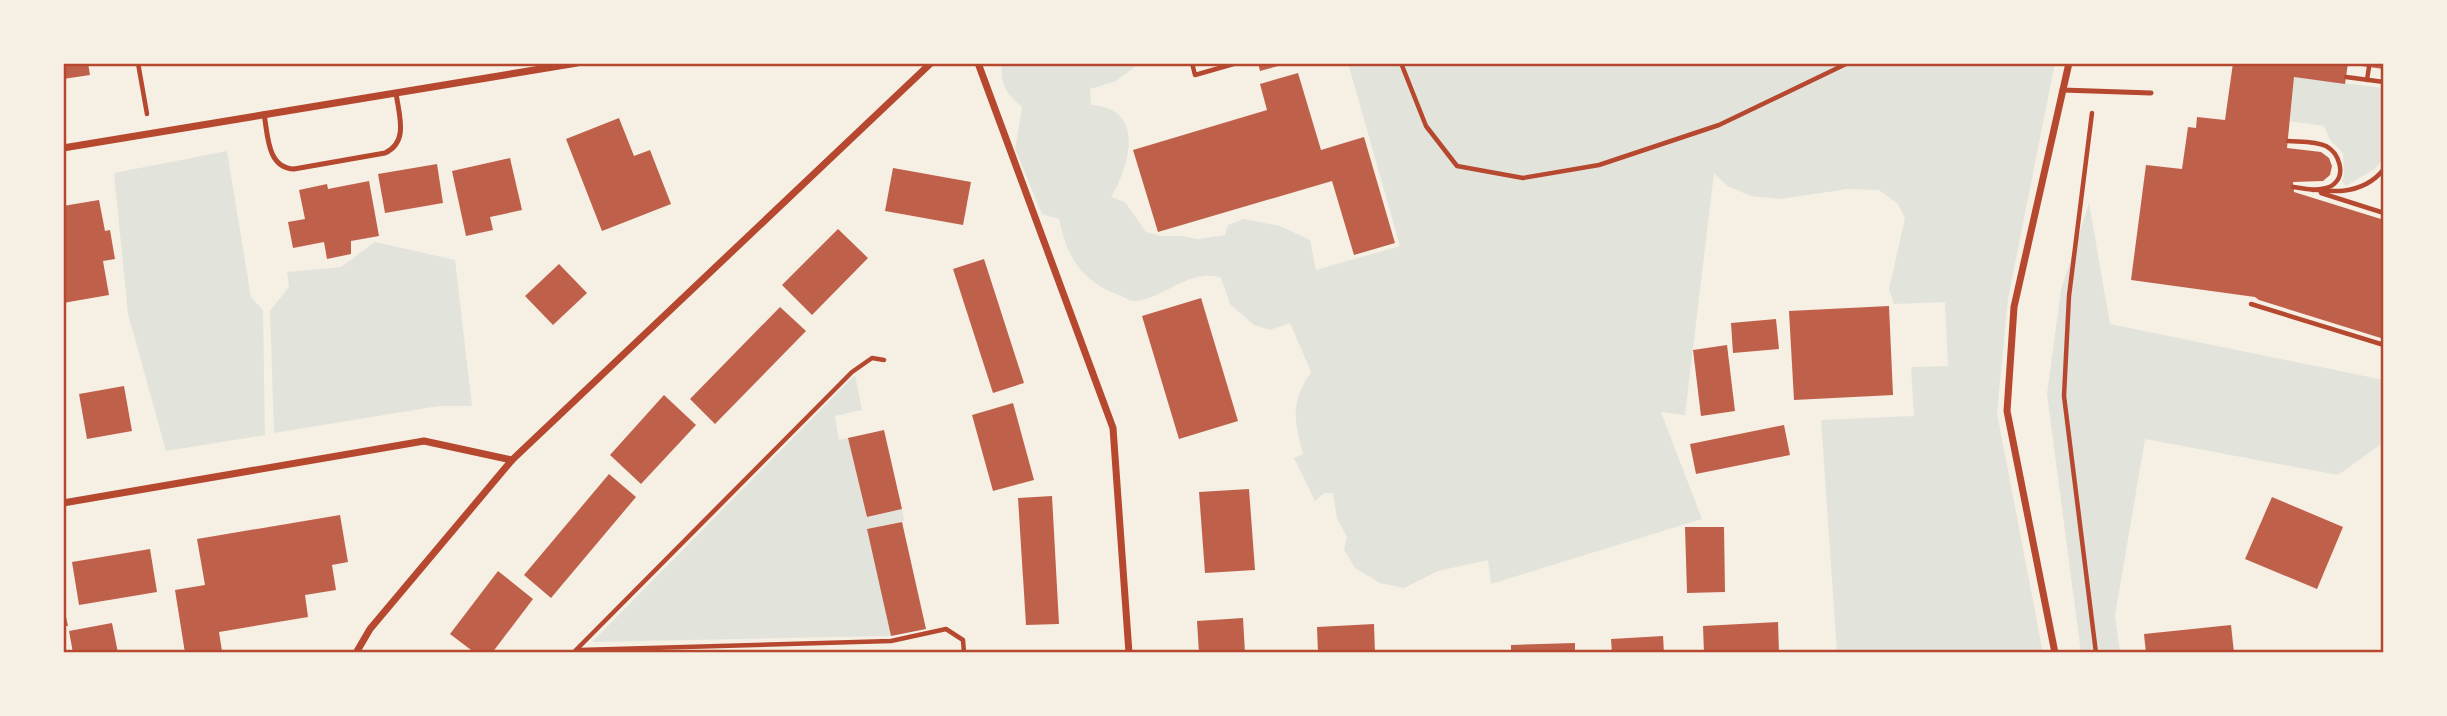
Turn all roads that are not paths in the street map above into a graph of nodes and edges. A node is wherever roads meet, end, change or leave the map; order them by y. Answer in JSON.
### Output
{"nodes":[{"id":1,"x":577,"y":63,"type":"edge"},
{"id":2,"x":931,"y":63,"type":"edge"},
{"id":3,"x":978,"y":63,"type":"edge"},
{"id":4,"x":2068,"y":63,"type":"edge"},
{"id":5,"x":2062,"y":90,"type":"junction"},
{"id":6,"x":396,"y":93,"type":"junction"},
{"id":7,"x":2151,"y":93,"type":"dead end"},
{"id":8,"x":264,"y":114,"type":"junction"},
{"id":9,"x":63,"y":148,"type":"edge"},
{"id":10,"x":512,"y":460,"type":"junction"},
{"id":11,"x":63,"y":503,"type":"edge"},
{"id":12,"x":356,"y":653,"type":"edge"},
{"id":13,"x":1129,"y":653,"type":"edge"},
{"id":14,"x":2055,"y":653,"type":"edge"}],
"edges":[{"from":1,"to":6,"type":"street"},
{"from":2,"to":10,"type":"street"},
{"from":3,"to":13,"type":"street"},
{"from":4,"to":5,"type":"street"},
{"from":5,"to":7,"type":"lane"},
{"from":5,"to":14,"type":"street"},
{"from":6,"to":8,"type":"street"},
{"from":6,"to":8,"type":"lane"},
{"from":8,"to":9,"type":"street"},
{"from":10,"to":11,"type":"street"},
{"from":10,"to":12,"type":"street"}]}
